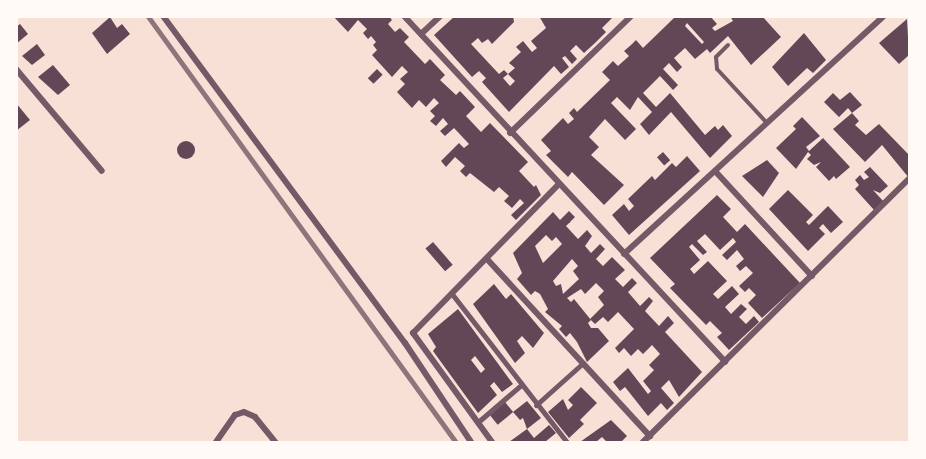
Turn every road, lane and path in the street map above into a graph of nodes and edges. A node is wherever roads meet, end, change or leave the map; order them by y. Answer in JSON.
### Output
{"nodes":[{"id":1,"x":163,"y":16,"type":"edge"},
{"id":2,"x":405,"y":16,"type":"edge"},
{"id":3,"x":440,"y":16,"type":"edge"},
{"id":4,"x":631,"y":16,"type":"edge"},
{"id":5,"x":884,"y":16,"type":"edge"},
{"id":6,"x":421,"y":34,"type":"junction"},
{"id":7,"x":728,"y":45,"type":"dead end"},
{"id":8,"x":16,"y":69,"type":"edge"},
{"id":9,"x":767,"y":123,"type":"junction"},
{"id":10,"x":510,"y":133,"type":"junction"},
{"id":11,"x":102,"y":171,"type":"dead end"},
{"id":12,"x":715,"y":171,"type":"junction"},
{"id":13,"x":909,"y":178,"type":"edge"},
{"id":14,"x":558,"y":185,"type":"junction"},
{"id":15,"x":624,"y":254,"type":"junction"},
{"id":16,"x":488,"y":259,"type":"junction"},
{"id":17,"x":812,"y":276,"type":"junction"},
{"id":18,"x":452,"y":294,"type":"junction"},
{"id":19,"x":725,"y":362,"type":"junction"},
{"id":20,"x":583,"y":363,"type":"junction"},
{"id":21,"x":521,"y":385,"type":"junction"},
{"id":22,"x":536,"y":405,"type":"junction"},
{"id":23,"x":478,"y":422,"type":"junction"},
{"id":24,"x":650,"y":436,"type":"junction"},
{"id":25,"x":216,"y":442,"type":"edge"},
{"id":26,"x":275,"y":442,"type":"edge"},
{"id":27,"x":471,"y":442,"type":"edge"},
{"id":28,"x":492,"y":442,"type":"edge"},
{"id":29,"x":567,"y":442,"type":"edge"},
{"id":30,"x":643,"y":442,"type":"edge"}],
"edges":[{"from":1,"to":27,"type":"street"},
{"from":2,"to":6,"type":"street"},
{"from":3,"to":6,"type":"street"},
{"from":4,"to":10,"type":"street"},
{"from":5,"to":9,"type":"street"},
{"from":6,"to":10,"type":"street"},
{"from":7,"to":9,"type":"lane"},
{"from":8,"to":11,"type":"street"},
{"from":9,"to":12,"type":"street"},
{"from":10,"to":14,"type":"street"},
{"from":12,"to":15,"type":"street"},
{"from":12,"to":17,"type":"street"},
{"from":13,"to":17,"type":"street"},
{"from":14,"to":15,"type":"street"},
{"from":14,"to":16,"type":"street"},
{"from":15,"to":19,"type":"street"},
{"from":16,"to":18,"type":"street"},
{"from":16,"to":20,"type":"street"},
{"from":17,"to":19,"type":"street"},
{"from":18,"to":21,"type":"street"},
{"from":18,"to":23,"type":"street"},
{"from":19,"to":24,"type":"street"},
{"from":20,"to":22,"type":"street"},
{"from":20,"to":24,"type":"street"},
{"from":21,"to":22,"type":"street"},
{"from":21,"to":23,"type":"street"},
{"from":22,"to":29,"type":"street"},
{"from":23,"to":28,"type":"street"},
{"from":24,"to":30,"type":"street"},
{"from":25,"to":26,"type":"street"}]}
